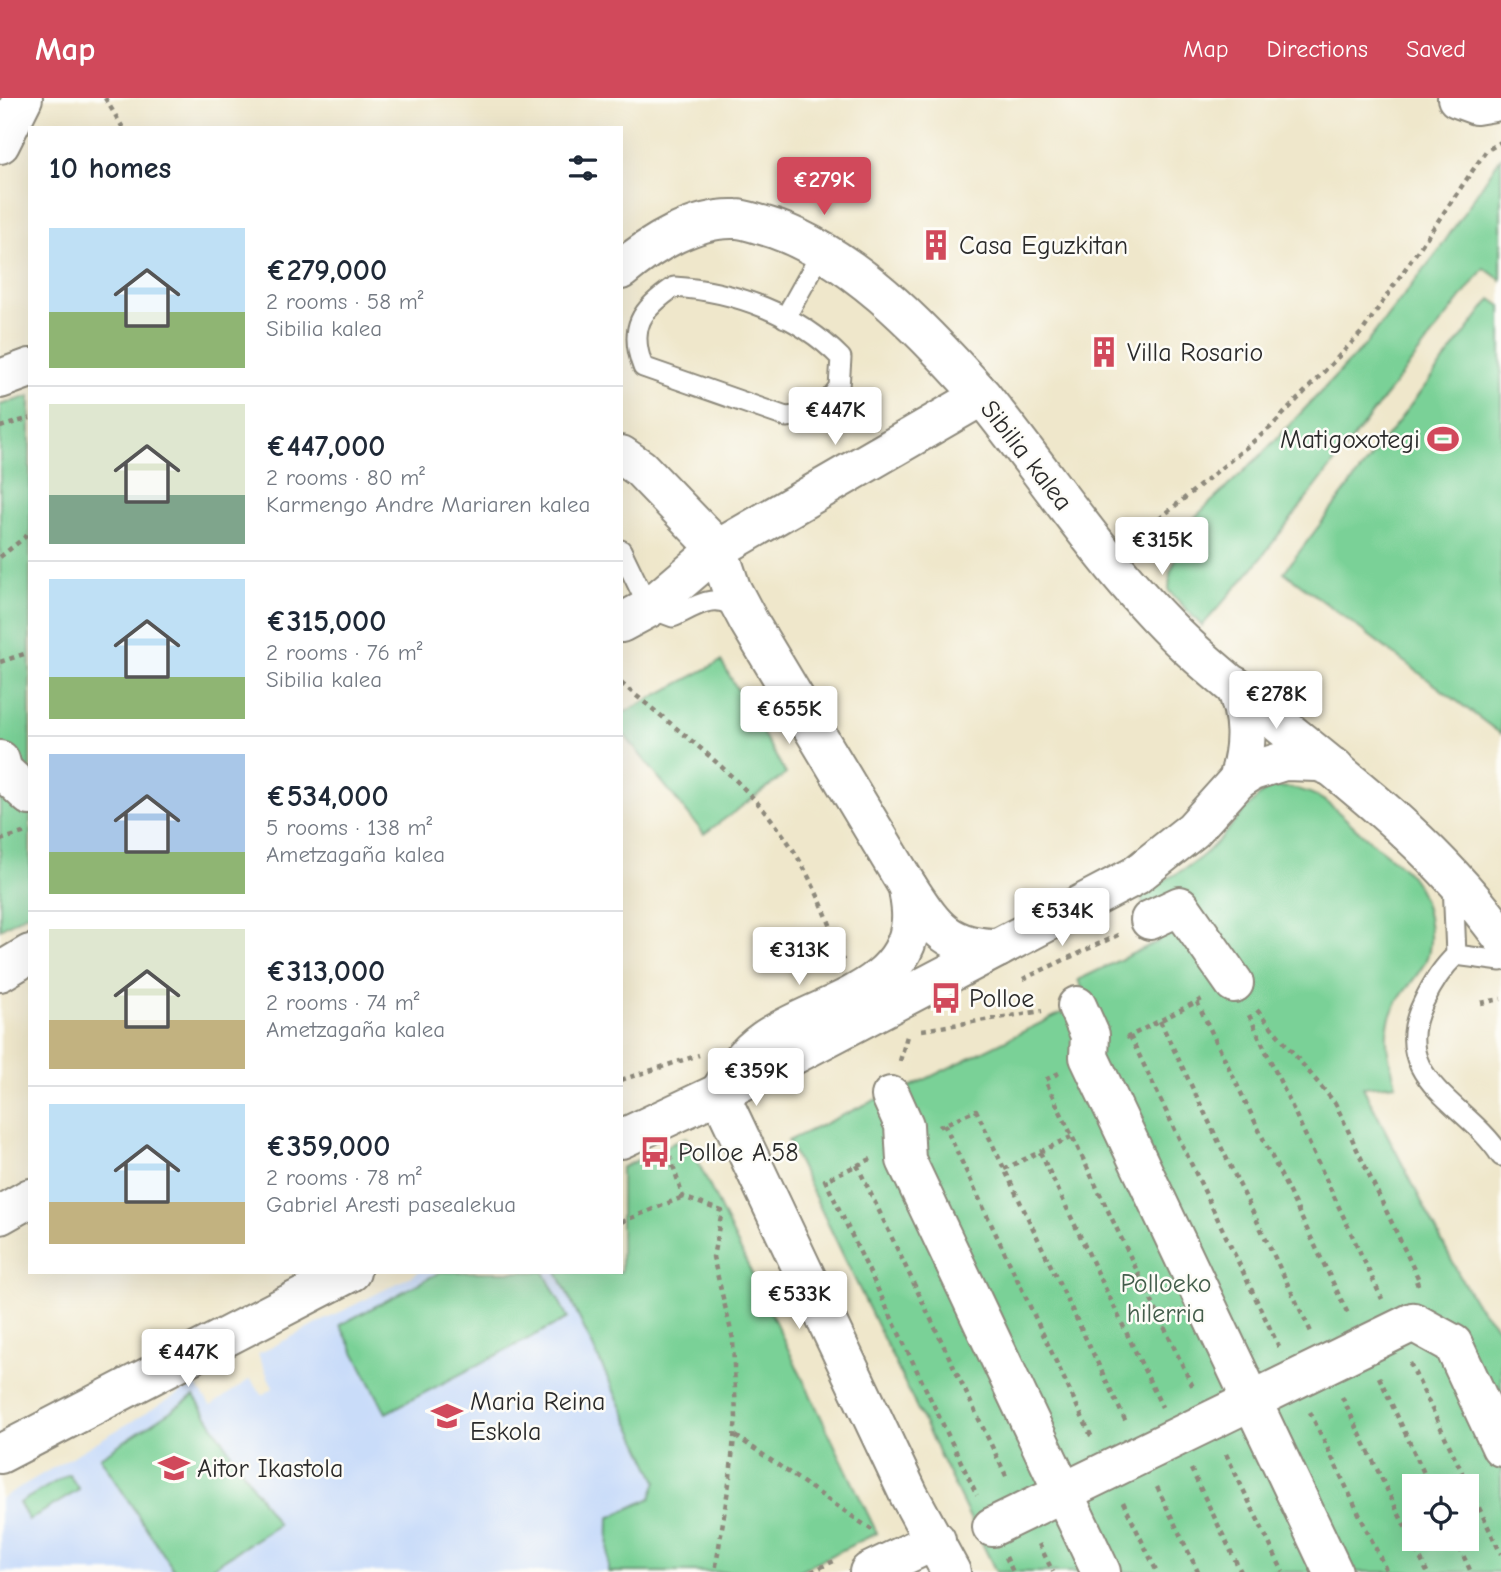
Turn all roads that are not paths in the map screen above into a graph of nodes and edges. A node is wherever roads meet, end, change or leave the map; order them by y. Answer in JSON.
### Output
{"nodes":[{"id":1,"x":23,"y":98,"type":"edge"},
{"id":2,"x":1457,"y":98,"type":"edge"},
{"id":3,"x":1497,"y":98,"type":"edge"},
{"id":4,"x":0,"y":144,"type":"edge"},
{"id":5,"x":823,"y":250,"type":"junction"},
{"id":6,"x":623,"y":269,"type":"edge"},
{"id":7,"x":785,"y":318,"type":"junction"},
{"id":8,"x":28,"y":369,"type":"edge"},
{"id":9,"x":0,"y":379,"type":"edge"},
{"id":10,"x":982,"y":396,"type":"junction"},
{"id":11,"x":623,"y":456,"type":"edge"},
{"id":12,"x":718,"y":549,"type":"junction"},
{"id":13,"x":623,"y":559,"type":"edge"},
{"id":14,"x":635,"y":616,"type":"edge"},
{"id":15,"x":749,"y":622,"type":"junction"},
{"id":16,"x":1235,"y":686,"type":"junction"},
{"id":17,"x":0,"y":760,"type":"edge"},
{"id":18,"x":1335,"y":768,"type":"junction"},
{"id":19,"x":1238,"y":780,"type":"junction"},
{"id":20,"x":28,"y":794,"type":"edge"},
{"id":21,"x":1452,"y":876,"type":"junction"},
{"id":22,"x":908,"y":887,"type":"junction"},
{"id":23,"x":1150,"y":920,"type":"road end"},
{"id":24,"x":1501,"y":936,"type":"edge"},
{"id":25,"x":998,"y":948,"type":"junction"},
{"id":26,"x":28,"y":955,"type":"edge"},
{"id":27,"x":1456,"y":955,"type":"junction"},
{"id":28,"x":1501,"y":961,"type":"edge"},
{"id":29,"x":0,"y":972,"type":"edge"},
{"id":30,"x":1234,"y":983,"type":"road end"},
{"id":31,"x":1077,"y":1006,"type":"road end"},
{"id":32,"x":719,"y":1093,"type":"junction"},
{"id":33,"x":891,"y":1096,"type":"dead end"},
{"id":34,"x":623,"y":1138,"type":"edge"},
{"id":35,"x":1501,"y":1156,"type":"edge"},
{"id":36,"x":28,"y":1199,"type":"edge"},
{"id":37,"x":0,"y":1215,"type":"edge"},
{"id":38,"x":347,"y":1274,"type":"edge"},
{"id":39,"x":1252,"y":1400,"type":"junction"},
{"id":40,"x":1501,"y":1447,"type":"edge"},
{"id":41,"x":0,"y":1454,"type":"edge"},
{"id":42,"x":1063,"y":1492,"type":"junction"},
{"id":43,"x":1007,"y":1519,"type":"road end"},
{"id":44,"x":943,"y":1556,"type":"edge"},
{"id":45,"x":869,"y":1572,"type":"edge"},
{"id":46,"x":1101,"y":1572,"type":"edge"},
{"id":47,"x":1333,"y":1572,"type":"edge"}],
"edges":[{"from":1,"to":4,"type":"street"},
{"from":2,"to":3,"type":"street"},
{"from":5,"to":6,"type":"street","name":"Sibilia kalea"},
{"from":5,"to":7,"type":"lane"},
{"from":5,"to":10,"type":"street","name":"Sibilia kalea"},
{"from":7,"to":7,"type":"lane"},
{"from":8,"to":9,"type":"street"},
{"from":10,"to":12,"type":"street"},
{"from":10,"to":16,"type":"street","name":"Sibilia kalea"},
{"from":11,"to":12,"type":"street"},
{"from":12,"to":14,"type":"street"},
{"from":12,"to":15,"type":"street"},
{"from":13,"to":14,"type":"lane"},
{"from":14,"to":15,"type":"lane"},
{"from":15,"to":22,"type":"street"},
{"from":16,"to":18,"type":"street","name":"Sibilia kalea"},
{"from":16,"to":19,"type":"street"},
{"from":17,"to":20,"type":"street"},
{"from":18,"to":19,"type":"street"},
{"from":18,"to":21,"type":"street","name":"Sibilia kalea"},
{"from":19,"to":25,"type":"street"},
{"from":21,"to":24,"type":"street","name":"Sibilia kalea"},
{"from":21,"to":27,"type":"lane"},
{"from":22,"to":25,"type":"street"},
{"from":22,"to":32,"type":"street"},
{"from":23,"to":30,"type":"street"},
{"from":25,"to":32,"type":"street"},
{"from":26,"to":29,"type":"street"},
{"from":27,"to":28,"type":"lane"},
{"from":27,"to":35,"type":"lane"},
{"from":31,"to":39,"type":"street"},
{"from":32,"to":34,"type":"street"},
{"from":32,"to":44,"type":"street"},
{"from":33,"to":42,"type":"street"},
{"from":36,"to":37,"type":"street"},
{"from":38,"to":41,"type":"street"},
{"from":39,"to":40,"type":"street"},
{"from":39,"to":42,"type":"street"},
{"from":39,"to":47,"type":"street"},
{"from":42,"to":43,"type":"street"},
{"from":42,"to":46,"type":"street"},
{"from":44,"to":45,"type":"street"}]}
